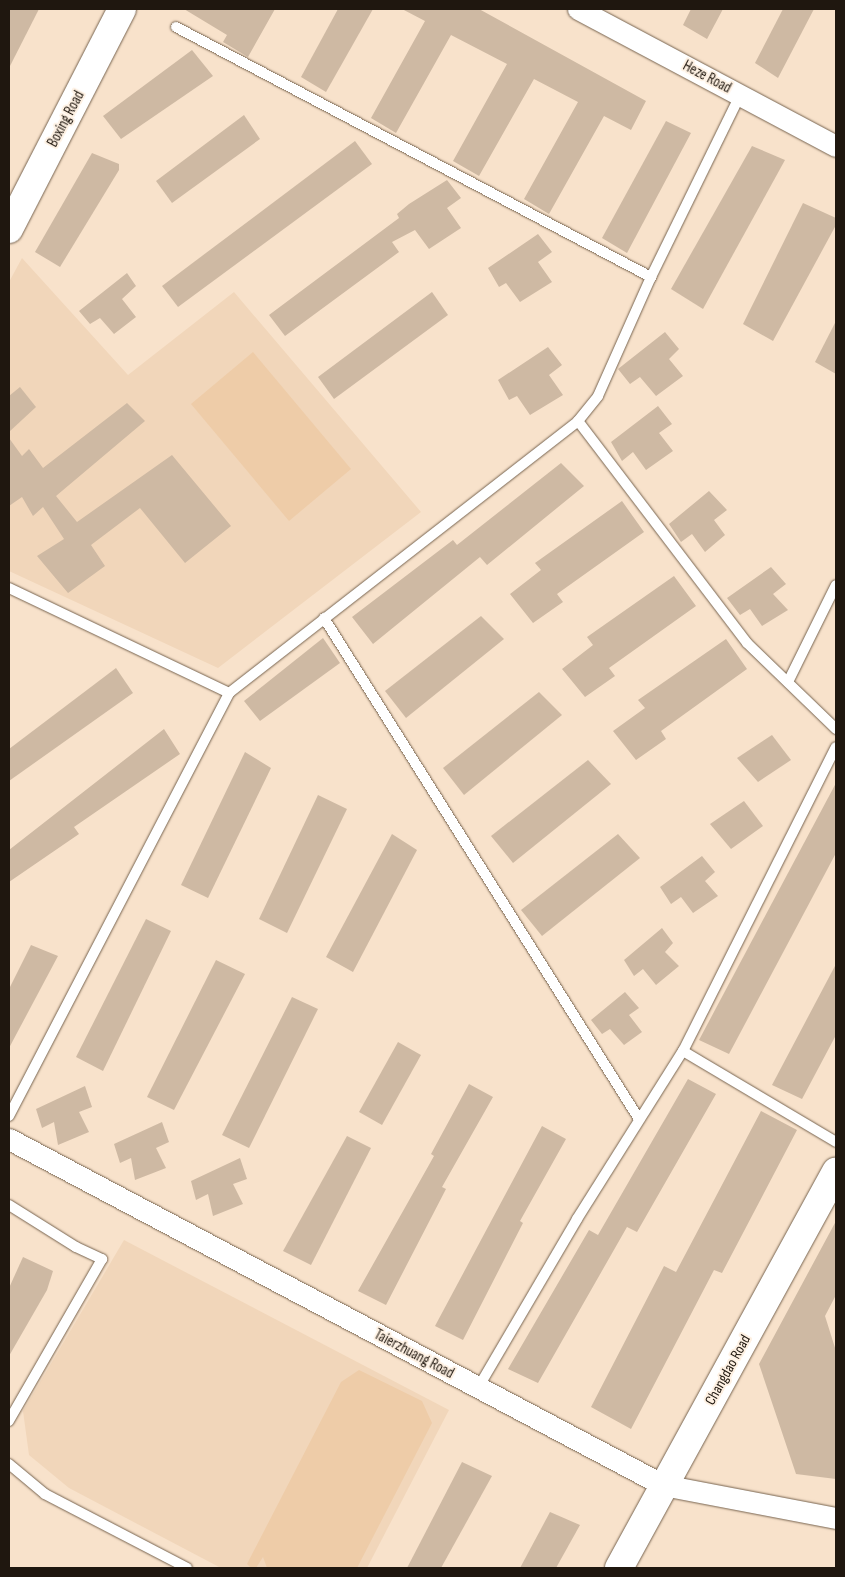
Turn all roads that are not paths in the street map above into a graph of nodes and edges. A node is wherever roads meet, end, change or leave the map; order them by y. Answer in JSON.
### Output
{"nodes":[{"id":1,"x":122,"y":9,"type":"edge"},
{"id":2,"x":578,"y":9,"type":"edge"},
{"id":3,"x":176,"y":28,"type":"dead end"},
{"id":4,"x":740,"y":95,"type":"junction"},
{"id":5,"x":836,"y":146,"type":"edge"},
{"id":6,"x":9,"y":229,"type":"edge"},
{"id":7,"x":651,"y":276,"type":"junction"},
{"id":8,"x":578,"y":421,"type":"junction"},
{"id":9,"x":836,"y":585,"type":"edge"},
{"id":10,"x":9,"y":588,"type":"edge"},
{"id":11,"x":324,"y":618,"type":"junction"},
{"id":12,"x":788,"y":682,"type":"junction"},
{"id":13,"x":228,"y":693,"type":"junction"},
{"id":14,"x":836,"y":729,"type":"edge"},
{"id":15,"x":836,"y":747,"type":"edge"},
{"id":16,"x":683,"y":1051,"type":"junction"},
{"id":17,"x":9,"y":1116,"type":"edge"},
{"id":18,"x":639,"y":1119,"type":"junction"},
{"id":19,"x":9,"y":1139,"type":"edge"},
{"id":20,"x":836,"y":1142,"type":"edge"},
{"id":21,"x":836,"y":1172,"type":"edge"},
{"id":22,"x":9,"y":1207,"type":"edge"},
{"id":23,"x":478,"y":1388,"type":"junction"},
{"id":24,"x":9,"y":1421,"type":"edge"},
{"id":25,"x":9,"y":1464,"type":"edge"},
{"id":26,"x":664,"y":1485,"type":"junction"},
{"id":27,"x":836,"y":1518,"type":"edge"},
{"id":28,"x":187,"y":1568,"type":"edge"},
{"id":29,"x":619,"y":1568,"type":"edge"}],
"edges":[{"from":1,"to":6,"type":"street","name":"Boxing Road"},
{"from":2,"to":4,"type":"street","name":"Heze Road"},
{"from":3,"to":7,"type":"lane"},
{"from":4,"to":5,"type":"street","name":"Heze Road"},
{"from":4,"to":7,"type":"lane"},
{"from":7,"to":8,"type":"lane"},
{"from":8,"to":11,"type":"lane"},
{"from":8,"to":12,"type":"lane"},
{"from":9,"to":12,"type":"lane"},
{"from":10,"to":13,"type":"lane"},
{"from":11,"to":13,"type":"lane"},
{"from":11,"to":18,"type":"lane"},
{"from":12,"to":14,"type":"lane"},
{"from":13,"to":17,"type":"lane"},
{"from":15,"to":16,"type":"lane"},
{"from":16,"to":18,"type":"lane"},
{"from":16,"to":20,"type":"lane"},
{"from":18,"to":23,"type":"lane"},
{"from":19,"to":23,"type":"street","name":"Taierzhuang Road"},
{"from":21,"to":26,"type":"street","name":"Changdao Road"},
{"from":22,"to":24,"type":"lane"},
{"from":23,"to":26,"type":"street","name":"Taierzhuang Road"},
{"from":25,"to":28,"type":"lane"},
{"from":26,"to":27,"type":"street","name":"Taierzhuang Road"},
{"from":26,"to":29,"type":"street","name":"Changdao Road"}]}
